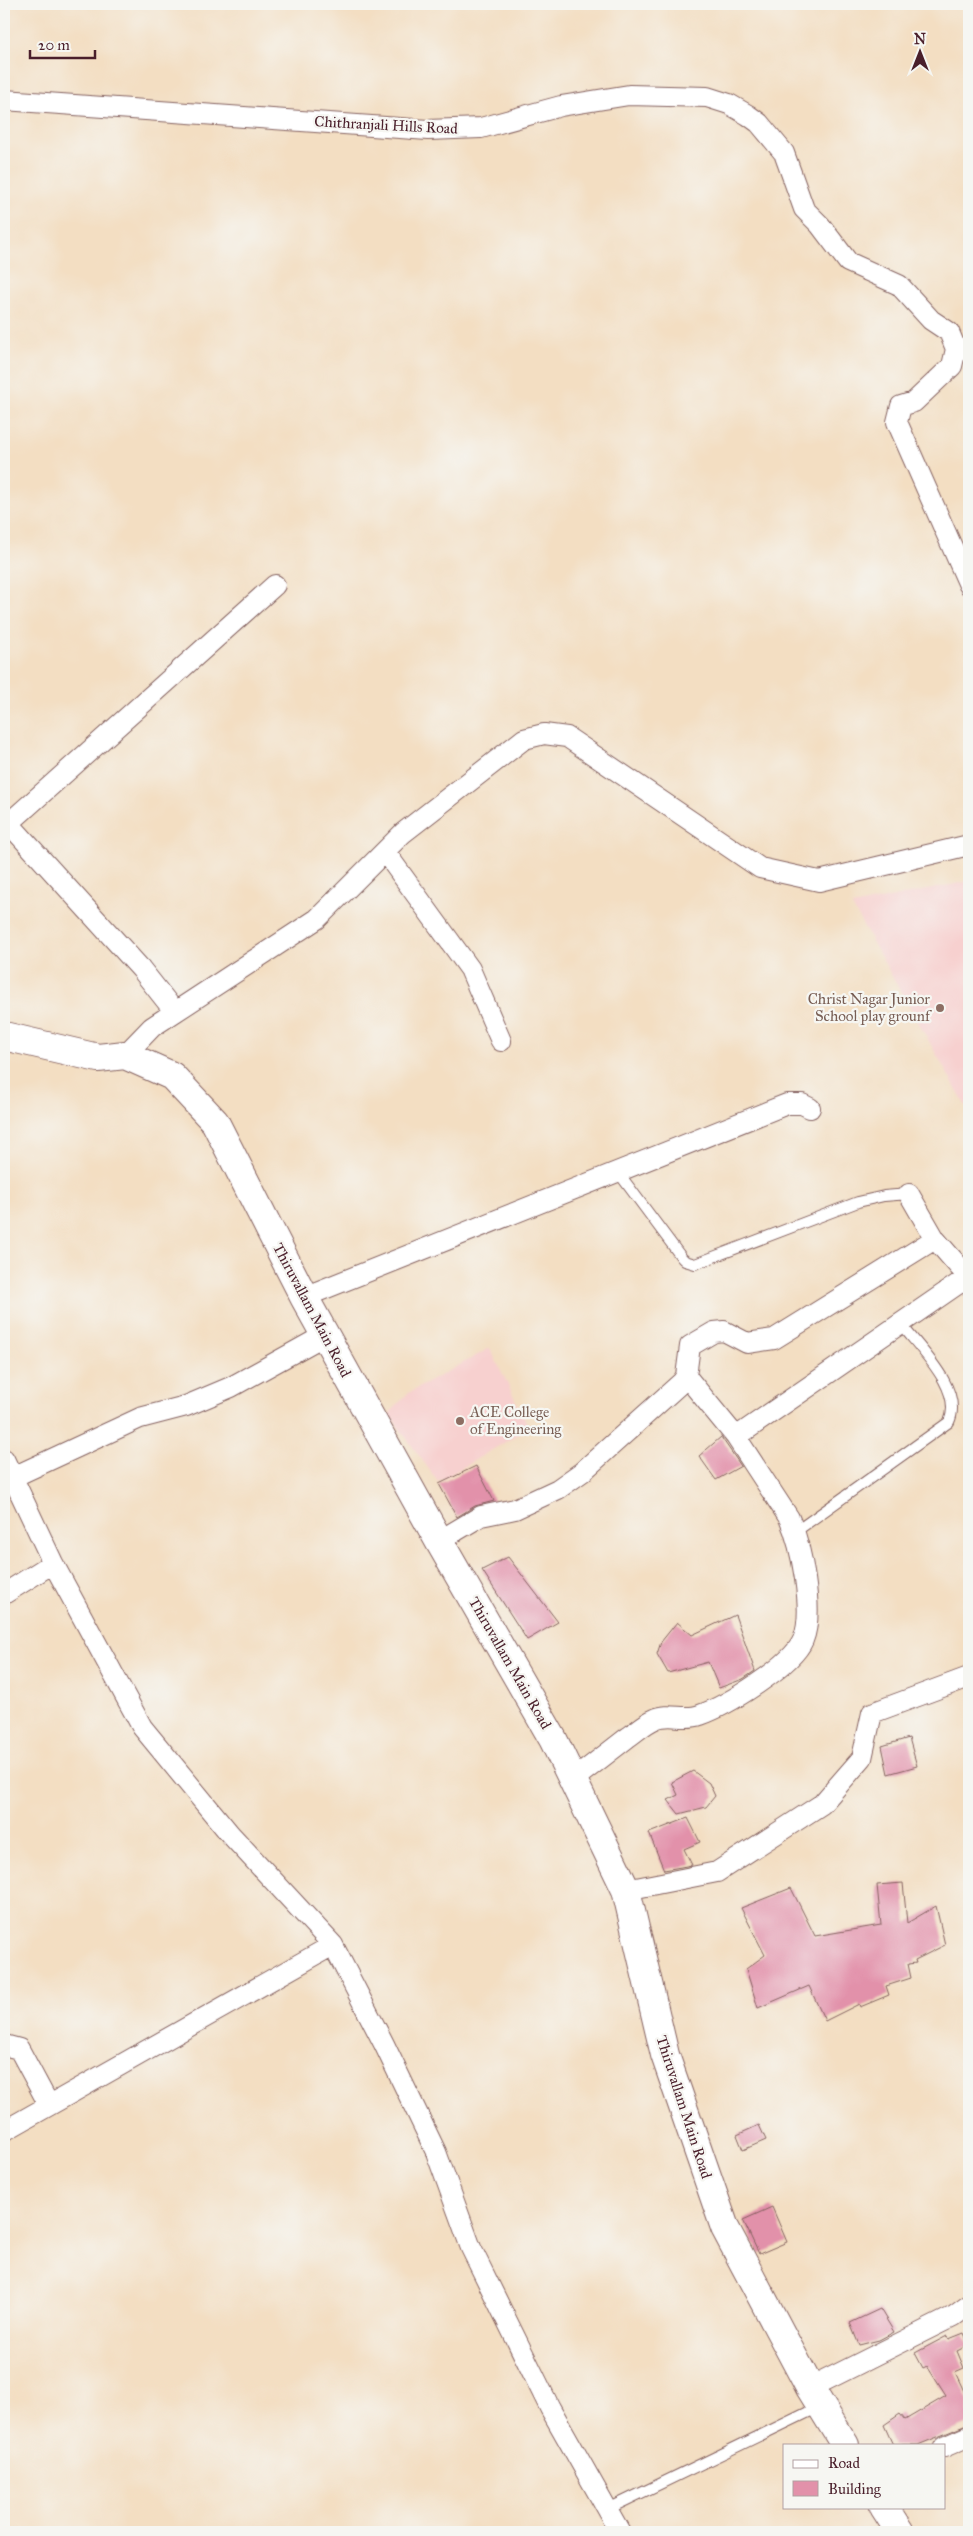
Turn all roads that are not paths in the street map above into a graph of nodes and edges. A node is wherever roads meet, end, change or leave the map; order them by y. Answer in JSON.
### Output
{"nodes":[{"id":1,"x":4,"y":100,"type":"edge"},
{"id":2,"x":275,"y":585,"type":"dead end"},
{"id":3,"x":969,"y":585,"type":"edge"},
{"id":4,"x":6,"y":821,"type":"edge"},
{"id":5,"x":969,"y":845,"type":"edge"},
{"id":6,"x":385,"y":852,"type":"junction"},
{"id":7,"x":175,"y":1012,"type":"junction"},
{"id":8,"x":4,"y":1036,"type":"edge"},
{"id":9,"x":501,"y":1041,"type":"dead end"},
{"id":10,"x":125,"y":1055,"type":"junction"},
{"id":11,"x":810,"y":1108,"type":"dead end"},
{"id":12,"x":618,"y":1172,"type":"junction"},
{"id":13,"x":909,"y":1194,"type":"joint"},
{"id":14,"x":935,"y":1239,"type":"junction"},
{"id":15,"x":969,"y":1278,"type":"edge"},
{"id":16,"x":304,"y":1297,"type":"junction"},
{"id":17,"x":901,"y":1324,"type":"junction"},
{"id":18,"x":324,"y":1335,"type":"junction"},
{"id":19,"x":686,"y":1376,"type":"junction"},
{"id":20,"x":736,"y":1437,"type":"junction"},
{"id":21,"x":4,"y":1459,"type":"edge"},
{"id":22,"x":11,"y":1478,"type":"junction"},
{"id":23,"x":795,"y":1532,"type":"junction"},
{"id":24,"x":439,"y":1541,"type":"junction"},
{"id":25,"x":53,"y":1563,"type":"junction"},
{"id":26,"x":4,"y":1594,"type":"edge"},
{"id":27,"x":969,"y":1677,"type":"edge"},
{"id":28,"x":573,"y":1780,"type":"junction"},
{"id":29,"x":626,"y":1890,"type":"junction"},
{"id":30,"x":333,"y":1945,"type":"junction"},
{"id":31,"x":4,"y":2045,"type":"edge"},
{"id":32,"x":49,"y":2105,"type":"junction"},
{"id":33,"x":4,"y":2130,"type":"edge"},
{"id":34,"x":969,"y":2306,"type":"edge"},
{"id":35,"x":815,"y":2397,"type":"junction"},
{"id":36,"x":969,"y":2436,"type":"edge"},
{"id":37,"x":844,"y":2444,"type":"edge"},
{"id":38,"x":946,"y":2446,"type":"edge"},
{"id":39,"x":885,"y":2508,"type":"edge"},
{"id":40,"x":606,"y":2510,"type":"junction"},
{"id":41,"x":620,"y":2532,"type":"edge"},
{"id":42,"x":900,"y":2532,"type":"edge"}],
"edges":[{"from":1,"to":3,"type":"street","name":"Chithranjali Hills Road"},
{"from":2,"to":4,"type":"street"},
{"from":4,"to":7,"type":"street"},
{"from":5,"to":6,"type":"street"},
{"from":6,"to":7,"type":"street"},
{"from":6,"to":9,"type":"street"},
{"from":7,"to":10,"type":"street"},
{"from":8,"to":10,"type":"main road"},
{"from":10,"to":16,"type":"main road","name":"Thiruvallam Main Road"},
{"from":11,"to":12,"type":"street"},
{"from":12,"to":13,"type":"lane"},
{"from":12,"to":16,"type":"street"},
{"from":13,"to":14,"type":"street"},
{"from":14,"to":15,"type":"street"},
{"from":14,"to":19,"type":"street"},
{"from":15,"to":17,"type":"street"},
{"from":16,"to":18,"type":"main road","name":"Thiruvallam Main Road"},
{"from":17,"to":20,"type":"street"},
{"from":17,"to":23,"type":"lane"},
{"from":18,"to":22,"type":"street"},
{"from":18,"to":24,"type":"main road","name":"Thiruvallam Main Road"},
{"from":19,"to":20,"type":"street"},
{"from":19,"to":24,"type":"street"},
{"from":20,"to":23,"type":"street"},
{"from":21,"to":22,"type":"street"},
{"from":22,"to":25,"type":"street"},
{"from":23,"to":28,"type":"street"},
{"from":24,"to":28,"type":"main road","name":"Thiruvallam Main Road"},
{"from":25,"to":26,"type":"street"},
{"from":25,"to":30,"type":"street"},
{"from":27,"to":29,"type":"street"},
{"from":28,"to":29,"type":"main road","name":"Thiruvallam Main Road"},
{"from":29,"to":35,"type":"main road","name":"Thiruvallam Main Road"},
{"from":30,"to":32,"type":"street"},
{"from":30,"to":40,"type":"street"},
{"from":31,"to":32,"type":"street"},
{"from":32,"to":33,"type":"street"},
{"from":34,"to":35,"type":"street"},
{"from":35,"to":37,"type":"main road","name":"Thiruvallam Main Road"},
{"from":35,"to":40,"type":"lane"},
{"from":36,"to":38,"type":"street"},
{"from":39,"to":42,"type":"main road"},
{"from":40,"to":41,"type":"street"}]}
